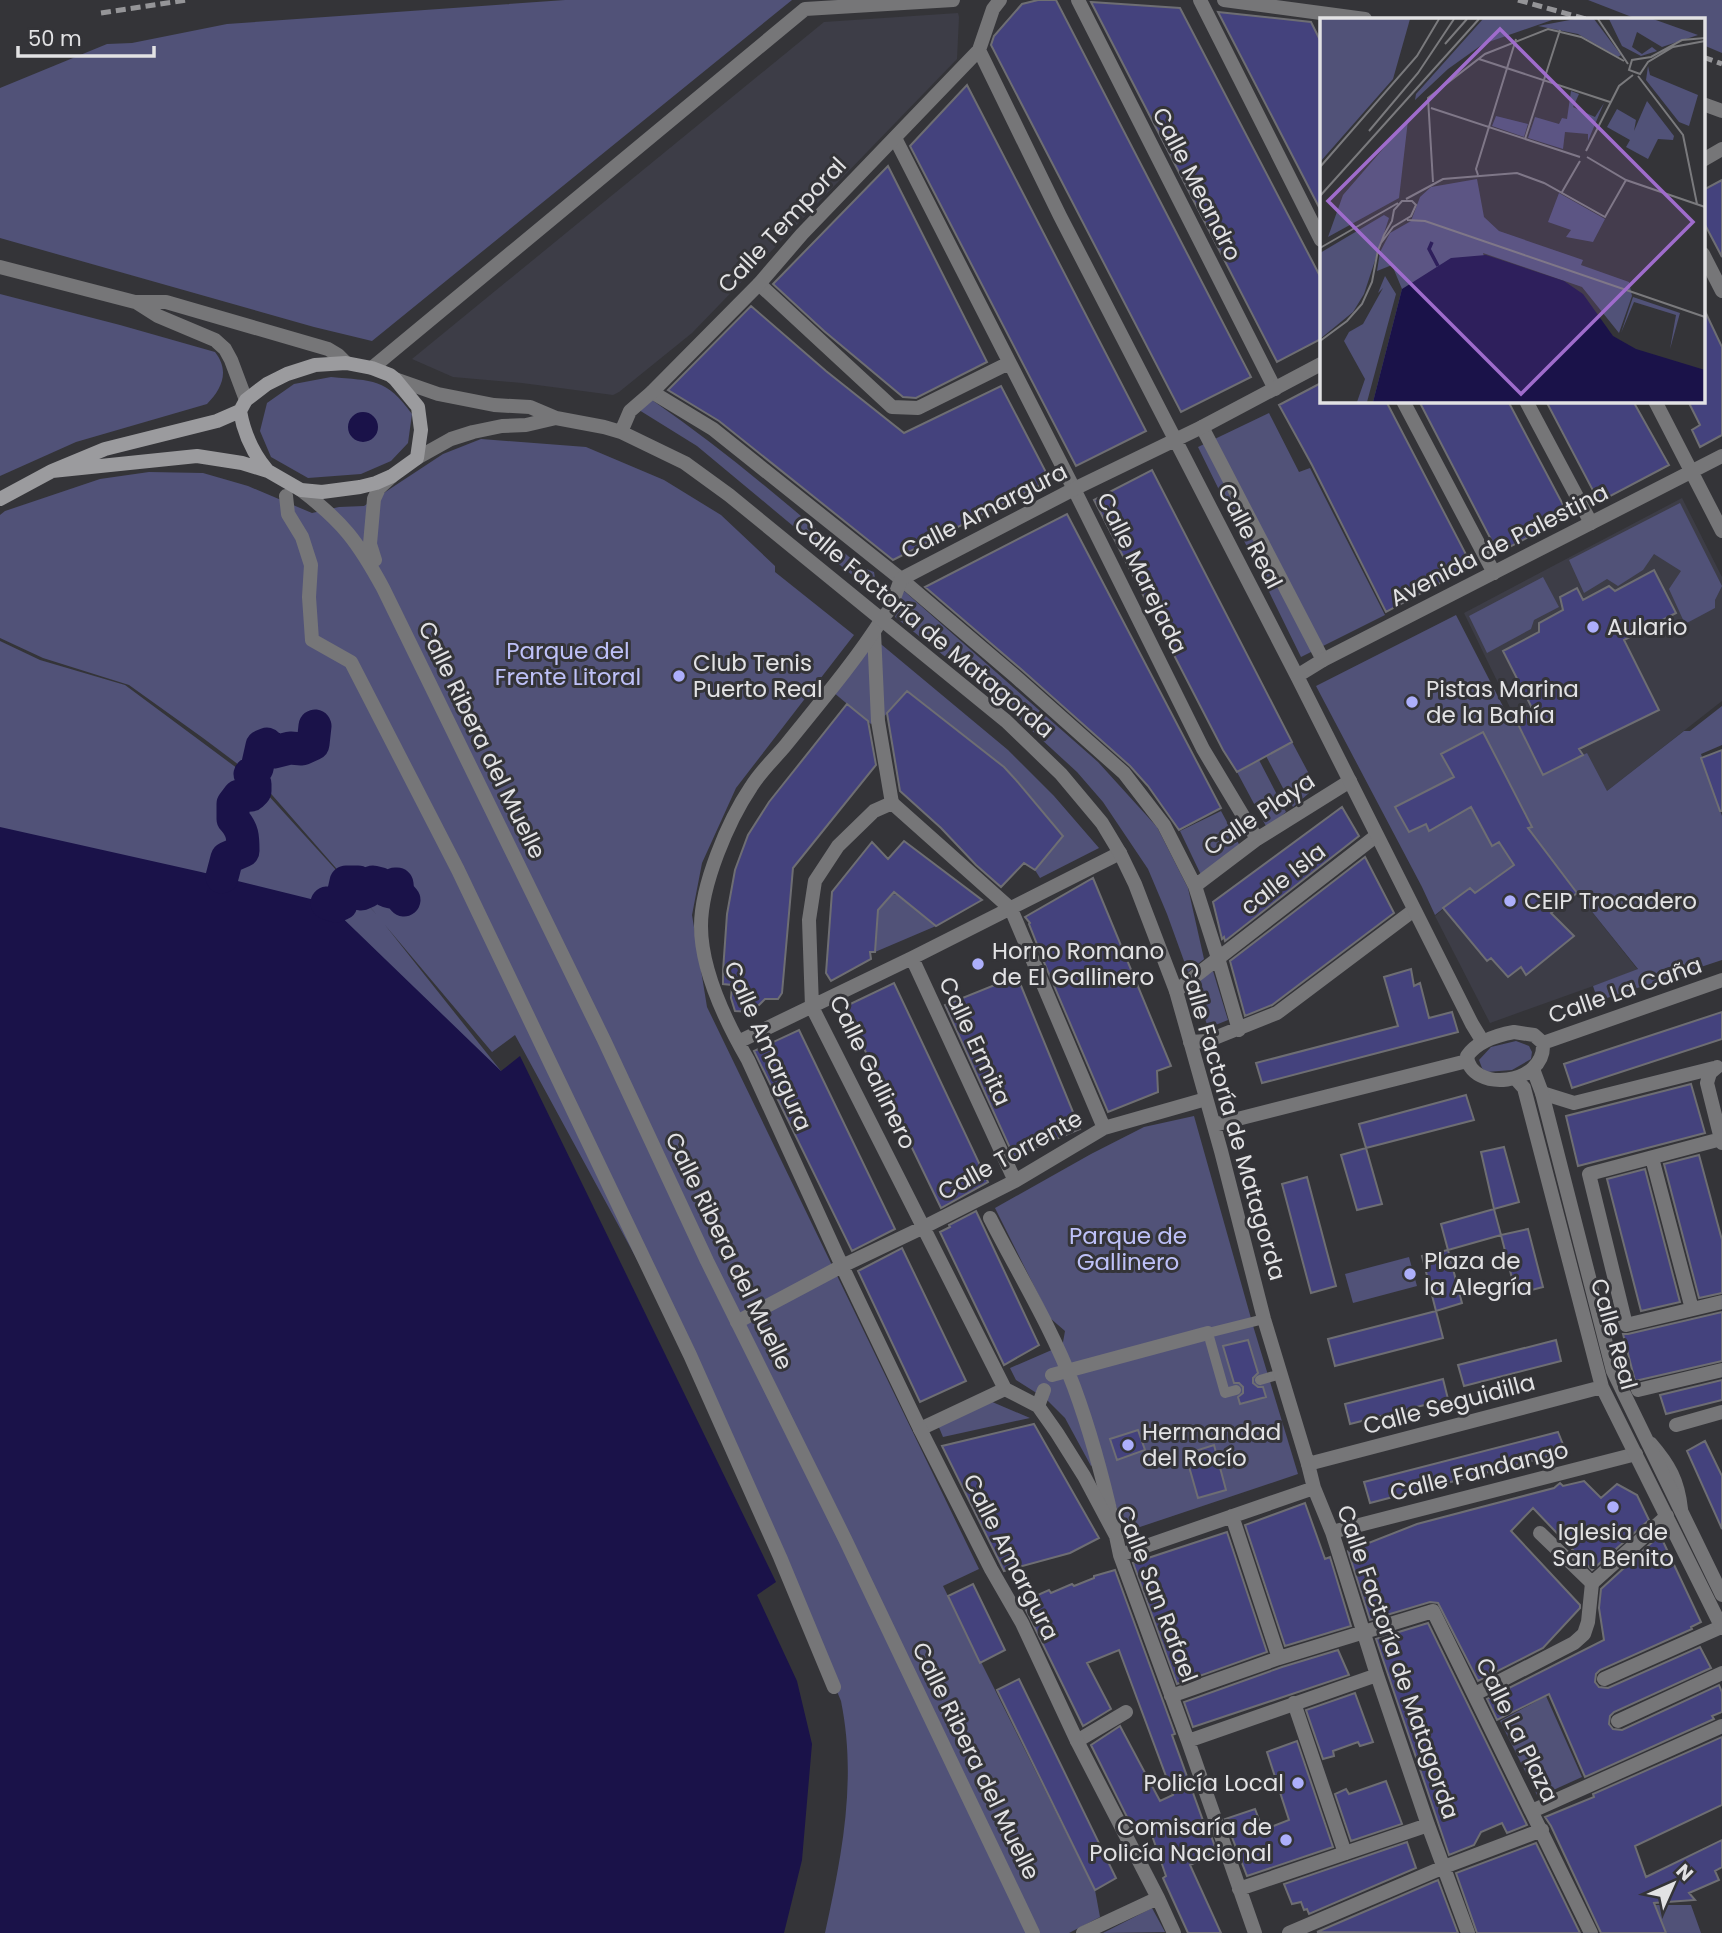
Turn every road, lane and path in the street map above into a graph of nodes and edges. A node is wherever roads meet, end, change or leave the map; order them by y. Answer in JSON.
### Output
{"nodes":[{"id":1,"x":953,"y":0,"type":"edge"},
{"id":2,"x":1000,"y":0,"type":"edge"},
{"id":3,"x":1078,"y":0,"type":"edge"},
{"id":4,"x":1200,"y":0,"type":"edge"},
{"id":5,"x":1224,"y":0,"type":"edge"},
{"id":6,"x":1321,"y":16,"type":"edge"},
{"id":7,"x":1350,"y":18,"type":"edge"},
{"id":8,"x":979,"y":50,"type":"junction"},
{"id":9,"x":1704,"y":104,"type":"edge"},
{"id":10,"x":1722,"y":111,"type":"edge"},
{"id":11,"x":895,"y":138,"type":"junction"},
{"id":12,"x":1722,"y":149,"type":"edge"},
{"id":13,"x":1704,"y":159,"type":"edge"},
{"id":14,"x":1320,"y":238,"type":"edge"},
{"id":15,"x":1704,"y":256,"type":"edge"},
{"id":16,"x":0,"y":267,"type":"edge"},
{"id":17,"x":759,"y":284,"type":"junction"},
{"id":18,"x":1722,"y":291,"type":"edge"},
{"id":19,"x":135,"y":302,"type":"junction"},
{"id":20,"x":346,"y":363,"type":"junction"},
{"id":21,"x":1009,"y":363,"type":"junction"},
{"id":22,"x":1320,"y":365,"type":"edge"},
{"id":23,"x":372,"y":368,"type":"junction"},
{"id":24,"x":395,"y":379,"type":"junction"},
{"id":25,"x":1275,"y":389,"type":"junction"},
{"id":26,"x":652,"y":392,"type":"junction"},
{"id":27,"x":1405,"y":402,"type":"edge"},
{"id":28,"x":1527,"y":402,"type":"edge"},
{"id":29,"x":1656,"y":402,"type":"edge"},
{"id":30,"x":243,"y":405,"type":"junction"},
{"id":31,"x":556,"y":418,"type":"junction"},
{"id":32,"x":1202,"y":427,"type":"junction"},
{"id":33,"x":621,"y":432,"type":"junction"},
{"id":34,"x":1175,"y":440,"type":"junction"},
{"id":35,"x":1722,"y":456,"type":"edge"},
{"id":36,"x":417,"y":458,"type":"junction"},
{"id":37,"x":52,"y":471,"type":"junction"},
{"id":38,"x":268,"y":471,"type":"junction"},
{"id":39,"x":1692,"y":472,"type":"junction"},
{"id":40,"x":392,"y":476,"type":"junction"},
{"id":41,"x":1074,"y":489,"type":"junction"},
{"id":42,"x":300,"y":490,"type":"junction"},
{"id":43,"x":286,"y":496,"type":"dead end"},
{"id":44,"x":0,"y":499,"type":"edge"},
{"id":45,"x":1591,"y":523,"type":"junction"},
{"id":46,"x":1722,"y":531,"type":"edge"},
{"id":47,"x":1494,"y":573,"type":"junction"},
{"id":48,"x":901,"y":579,"type":"junction"},
{"id":49,"x":383,"y":588,"type":"junction"},
{"id":50,"x":883,"y":619,"type":"junction"},
{"id":51,"x":874,"y":632,"type":"junction"},
{"id":52,"x":1323,"y":660,"type":"junction"},
{"id":53,"x":1297,"y":676,"type":"junction"},
{"id":54,"x":1350,"y":782,"type":"junction"},
{"id":55,"x":892,"y":803,"type":"junction"},
{"id":56,"x":1376,"y":836,"type":"junction"},
{"id":57,"x":1256,"y":839,"type":"junction"},
{"id":58,"x":1120,"y":853,"type":"junction"},
{"id":59,"x":1195,"y":886,"type":"junction"},
{"id":60,"x":1011,"y":909,"type":"junction"},
{"id":61,"x":1414,"y":910,"type":"junction"},
{"id":62,"x":912,"y":958,"type":"junction"},
{"id":63,"x":1218,"y":958,"type":"junction"},
{"id":64,"x":1722,"y":980,"type":"edge"},
{"id":65,"x":1176,"y":991,"type":"junction"},
{"id":66,"x":812,"y":1007,"type":"junction"},
{"id":67,"x":1238,"y":1030,"type":"junction"},
{"id":68,"x":738,"y":1042,"type":"junction"},
{"id":69,"x":1190,"y":1042,"type":"junction"},
{"id":70,"x":1483,"y":1042,"type":"junction"},
{"id":71,"x":1543,"y":1043,"type":"junction"},
{"id":72,"x":1467,"y":1060,"type":"junction"},
{"id":73,"x":1718,"y":1067,"type":"edge"},
{"id":74,"x":1534,"y":1069,"type":"junction"},
{"id":75,"x":1516,"y":1079,"type":"junction"},
{"id":76,"x":1542,"y":1093,"type":"junction"},
{"id":77,"x":1206,"y":1099,"type":"junction"},
{"id":78,"x":1214,"y":1125,"type":"junction"},
{"id":79,"x":1104,"y":1128,"type":"junction"},
{"id":80,"x":1721,"y":1141,"type":"edge"},
{"id":81,"x":1652,"y":1158,"type":"junction"},
{"id":82,"x":1015,"y":1181,"type":"junction"},
{"id":83,"x":990,"y":1218,"type":"dead end"},
{"id":84,"x":924,"y":1227,"type":"junction"},
{"id":85,"x":842,"y":1266,"type":"junction"},
{"id":86,"x":1722,"y":1302,"type":"edge"},
{"id":87,"x":1692,"y":1309,"type":"junction"},
{"id":88,"x":1264,"y":1319,"type":"junction"},
{"id":89,"x":737,"y":1322,"type":"junction"},
{"id":90,"x":1208,"y":1333,"type":"junction"},
{"id":91,"x":1722,"y":1370,"type":"edge"},
{"id":92,"x":1067,"y":1371,"type":"junction"},
{"id":93,"x":1281,"y":1374,"type":"junction"},
{"id":94,"x":1052,"y":1375,"type":"dead end"},
{"id":95,"x":1260,"y":1380,"type":"dead end"},
{"id":96,"x":1618,"y":1382,"type":"junction"},
{"id":97,"x":1602,"y":1387,"type":"junction"},
{"id":98,"x":1005,"y":1389,"type":"junction"},
{"id":99,"x":1044,"y":1390,"type":"dead end"},
{"id":100,"x":1236,"y":1390,"type":"dead end"},
{"id":101,"x":1638,"y":1390,"type":"dead end"},
{"id":102,"x":1038,"y":1406,"type":"junction"},
{"id":103,"x":1722,"y":1412,"type":"edge"},
{"id":104,"x":1676,"y":1425,"type":"dead end"},
{"id":105,"x":920,"y":1429,"type":"junction"},
{"id":106,"x":1636,"y":1454,"type":"junction"},
{"id":107,"x":1308,"y":1464,"type":"junction"},
{"id":108,"x":1314,"y":1488,"type":"junction"},
{"id":109,"x":1232,"y":1516,"type":"junction"},
{"id":110,"x":1667,"y":1516,"type":"junction"},
{"id":111,"x":1332,"y":1532,"type":"junction"},
{"id":112,"x":1540,"y":1533,"type":"dead end"},
{"id":113,"x":1116,"y":1536,"type":"junction"},
{"id":114,"x":1120,"y":1555,"type":"junction"},
{"id":115,"x":1592,"y":1583,"type":"junction"},
{"id":116,"x":1722,"y":1595,"type":"edge"},
{"id":117,"x":1722,"y":1628,"type":"edge"},
{"id":118,"x":1365,"y":1633,"type":"junction"},
{"id":119,"x":1279,"y":1658,"type":"junction"},
{"id":120,"x":1722,"y":1673,"type":"edge"},
{"id":121,"x":1377,"y":1675,"type":"junction"},
{"id":122,"x":1604,"y":1679,"type":"dead end"},
{"id":123,"x":834,"y":1686,"type":"dead end"},
{"id":124,"x":1475,"y":1694,"type":"junction"},
{"id":125,"x":1171,"y":1696,"type":"junction"},
{"id":126,"x":1294,"y":1703,"type":"junction"},
{"id":127,"x":1126,"y":1712,"type":"dead end"},
{"id":128,"x":1618,"y":1721,"type":"dead end"},
{"id":129,"x":1722,"y":1726,"type":"edge"},
{"id":130,"x":1077,"y":1741,"type":"junction"},
{"id":131,"x":1188,"y":1741,"type":"junction"},
{"id":132,"x":1532,"y":1811,"type":"junction"},
{"id":133,"x":1428,"y":1825,"type":"junction"},
{"id":134,"x":1542,"y":1830,"type":"junction"},
{"id":135,"x":1345,"y":1853,"type":"junction"},
{"id":136,"x":1444,"y":1867,"type":"junction"},
{"id":137,"x":1239,"y":1889,"type":"junction"},
{"id":138,"x":1158,"y":1898,"type":"junction"},
{"id":139,"x":1310,"y":1929,"type":"edge"},
{"id":140,"x":1033,"y":1933,"type":"edge"},
{"id":141,"x":1083,"y":1933,"type":"edge"},
{"id":142,"x":1174,"y":1933,"type":"edge"},
{"id":143,"x":1255,"y":1933,"type":"edge"},
{"id":144,"x":1289,"y":1933,"type":"edge"},
{"id":145,"x":1468,"y":1933,"type":"edge"},
{"id":146,"x":1591,"y":1933,"type":"edge"}],
"edges":[{"from":1,"to":23,"type":"street"},
{"from":2,"to":8,"type":"street"},
{"from":3,"to":25,"type":"street","name":"Calle Meandro"},
{"from":4,"to":14,"type":"street"},
{"from":5,"to":6,"type":"street"},
{"from":6,"to":7,"type":"street"},
{"from":8,"to":11,"type":"street","name":"Calle Temporal"},
{"from":8,"to":34,"type":"street","name":"Calle Real"},
{"from":9,"to":10,"type":"street"},
{"from":11,"to":17,"type":"street","name":"Calle Temporal"},
{"from":11,"to":21,"type":"street","name":"Calle Marejada"},
{"from":12,"to":13,"type":"street"},
{"from":15,"to":18,"type":"street"},
{"from":16,"to":19,"type":"street"},
{"from":17,"to":21,"type":"street"},
{"from":17,"to":26,"type":"street","name":"Calle Temporal"},
{"from":19,"to":20,"type":"street"},
{"from":19,"to":30,"type":"street"},
{"from":20,"to":23,"type":"main road"},
{"from":20,"to":30,"type":"main road"},
{"from":21,"to":41,"type":"street","name":"Calle Marejada"},
{"from":22,"to":25,"type":"street","name":"Calle Amargura"},
{"from":23,"to":24,"type":"main road"},
{"from":24,"to":31,"type":"street"},
{"from":24,"to":36,"type":"main road"},
{"from":25,"to":32,"type":"street","name":"Calle Amargura"},
{"from":26,"to":33,"type":"street","name":"Calle Temporal"},
{"from":26,"to":48,"type":"street"},
{"from":27,"to":47,"type":"street"},
{"from":28,"to":45,"type":"street"},
{"from":29,"to":39,"type":"street"},
{"from":30,"to":37,"type":"main road"},
{"from":30,"to":38,"type":"main road"},
{"from":31,"to":33,"type":"street","name":"Calle Factoría de Matagorda"},
{"from":31,"to":36,"type":"street"},
{"from":32,"to":34,"type":"street","name":"Calle Amargura"},
{"from":32,"to":52,"type":"street"},
{"from":33,"to":50,"type":"street","name":"Calle Factoría de Matagorda"},
{"from":34,"to":41,"type":"street","name":"Calle Amargura"},
{"from":34,"to":53,"type":"street","name":"Calle Real"},
{"from":35,"to":39,"type":"street","name":"Avenida de Palestina"},
{"from":36,"to":40,"type":"main road"},
{"from":37,"to":38,"type":"main road"},
{"from":37,"to":44,"type":"main road"},
{"from":38,"to":42,"type":"main road"},
{"from":39,"to":45,"type":"street","name":"Avenida de Palestina"},
{"from":39,"to":46,"type":"street"},
{"from":40,"to":42,"type":"main road"},
{"from":40,"to":49,"type":"street"},
{"from":41,"to":48,"type":"street","name":"Calle Amargura"},
{"from":41,"to":57,"type":"street","name":"Calle Marejada"},
{"from":42,"to":49,"type":"street"},
{"from":43,"to":123,"type":"street"},
{"from":45,"to":47,"type":"street","name":"Avenida de Palestina"},
{"from":47,"to":52,"type":"street","name":"Avenida de Palestina"},
{"from":48,"to":50,"type":"street","name":"Calle Amargura"},
{"from":48,"to":59,"type":"street"},
{"from":49,"to":89,"type":"street","name":"Calle Ribera del Muelle"},
{"from":50,"to":51,"type":"street","name":"Calle Amargura"},
{"from":50,"to":58,"type":"street","name":"Calle Factoría de Matagorda"},
{"from":51,"to":55,"type":"street"},
{"from":51,"to":68,"type":"street","name":"Calle Amargura"},
{"from":52,"to":53,"type":"street","name":"Avenida de Palestina"},
{"from":53,"to":54,"type":"street","name":"Calle Real"},
{"from":54,"to":56,"type":"street","name":"Calle Real"},
{"from":54,"to":57,"type":"street","name":"Calle Playa"},
{"from":55,"to":60,"type":"street"},
{"from":55,"to":66,"type":"street","name":"Calle Gallinero"},
{"from":56,"to":61,"type":"street","name":"Calle Real"},
{"from":56,"to":63,"type":"street","name":"calle Isla"},
{"from":57,"to":59,"type":"street","name":"Calle Playa"},
{"from":58,"to":60,"type":"street"},
{"from":58,"to":65,"type":"street","name":"Calle Factoría de Matagorda"},
{"from":59,"to":63,"type":"street"},
{"from":60,"to":62,"type":"street"},
{"from":60,"to":79,"type":"street"},
{"from":61,"to":67,"type":"street"},
{"from":61,"to":70,"type":"street","name":"Calle Real"},
{"from":62,"to":66,"type":"street"},
{"from":62,"to":82,"type":"street","name":"Calle Ermita"},
{"from":63,"to":65,"type":"street","name":"calle Isla"},
{"from":63,"to":67,"type":"street"},
{"from":64,"to":71,"type":"street","name":"Calle La Caña"},
{"from":65,"to":69,"type":"street","name":"Calle Factoría de Matagorda"},
{"from":66,"to":68,"type":"street"},
{"from":66,"to":84,"type":"street","name":"Calle Gallinero"},
{"from":67,"to":69,"type":"street"},
{"from":68,"to":85,"type":"street","name":"Calle Amargura"},
{"from":69,"to":77,"type":"street","name":"Calle Factoría de Matagorda"},
{"from":70,"to":71,"type":"street"},
{"from":70,"to":72,"type":"street"},
{"from":71,"to":74,"type":"street"},
{"from":72,"to":75,"type":"street"},
{"from":72,"to":78,"type":"street"},
{"from":73,"to":76,"type":"street"},
{"from":73,"to":80,"type":"street"},
{"from":74,"to":75,"type":"street"},
{"from":74,"to":76,"type":"street","name":"Calle Real"},
{"from":75,"to":97,"type":"street","name":"Calle Real"},
{"from":76,"to":96,"type":"street","name":"Calle Real"},
{"from":77,"to":78,"type":"street","name":"Calle Factoría de Matagorda"},
{"from":77,"to":79,"type":"street","name":"Calle Torrente"},
{"from":78,"to":88,"type":"street","name":"Calle Factoría de Matagorda"},
{"from":79,"to":82,"type":"street","name":"Calle Torrente"},
{"from":80,"to":81,"type":"street","name":"Calle Real"},
{"from":81,"to":87,"type":"street"},
{"from":81,"to":87,"type":"street","name":"Calle Real"},
{"from":82,"to":84,"type":"street","name":"Calle Torrente"},
{"from":83,"to":92,"type":"street"},
{"from":84,"to":85,"type":"street","name":"Calle Torrente"},
{"from":84,"to":98,"type":"street","name":"Calle Gallinero"},
{"from":85,"to":89,"type":"street","name":"Calle Torrente"},
{"from":85,"to":105,"type":"street","name":"Calle Amargura"},
{"from":86,"to":87,"type":"street","name":"Calle Real"},
{"from":88,"to":90,"type":"lane"},
{"from":88,"to":93,"type":"street","name":"Calle Factoría de Matagorda"},
{"from":89,"to":140,"type":"street","name":"Calle Ribera del Muelle"},
{"from":90,"to":92,"type":"street"},
{"from":90,"to":100,"type":"lane"},
{"from":91,"to":101,"type":"street","name":"Calle Real"},
{"from":92,"to":94,"type":"street"},
{"from":92,"to":113,"type":"street"},
{"from":93,"to":95,"type":"lane"},
{"from":93,"to":107,"type":"street","name":"Calle Factoría de Matagorda"},
{"from":96,"to":97,"type":"street","name":"Calle Seguidilla"},
{"from":96,"to":116,"type":"street","name":"Calle Real"},
{"from":97,"to":106,"type":"street","name":"Calle Real"},
{"from":97,"to":107,"type":"street","name":"Calle Seguidilla"},
{"from":98,"to":102,"type":"street","name":"Calle San Rafael"},
{"from":98,"to":105,"type":"street"},
{"from":99,"to":102,"type":"street"},
{"from":102,"to":113,"type":"street","name":"Calle San Rafael"},
{"from":103,"to":104,"type":"street"},
{"from":105,"to":130,"type":"street","name":"Calle Amargura"},
{"from":106,"to":110,"type":"street","name":"Calle Real"},
{"from":106,"to":111,"type":"street","name":"Calle Fandango"},
{"from":107,"to":108,"type":"street","name":"Calle Factoría de Matagorda"},
{"from":108,"to":109,"type":"street"},
{"from":108,"to":111,"type":"street","name":"Calle Factoría de Matagorda"},
{"from":109,"to":114,"type":"street"},
{"from":109,"to":119,"type":"street"},
{"from":110,"to":115,"type":"street"},
{"from":110,"to":117,"type":"street","name":"Calle Real"},
{"from":111,"to":118,"type":"street","name":"Calle Factoría de Matagorda"},
{"from":112,"to":115,"type":"street"},
{"from":113,"to":114,"type":"street","name":"Calle San Rafael"},
{"from":114,"to":125,"type":"street","name":"Calle San Rafael"},
{"from":115,"to":124,"type":"street"},
{"from":117,"to":122,"type":"street"},
{"from":118,"to":119,"type":"street"},
{"from":118,"to":121,"type":"street","name":"Calle Factoría de Matagorda"},
{"from":118,"to":124,"type":"street","name":"Calle La Plaza"},
{"from":119,"to":125,"type":"street"},
{"from":120,"to":128,"type":"street"},
{"from":121,"to":126,"type":"street"},
{"from":121,"to":133,"type":"street","name":"Calle Factoría de Matagorda"},
{"from":124,"to":132,"type":"street","name":"Calle La Plaza"},
{"from":125,"to":131,"type":"street","name":"Calle San Rafael"},
{"from":126,"to":131,"type":"street"},
{"from":126,"to":135,"type":"street"},
{"from":127,"to":130,"type":"street"},
{"from":129,"to":132,"type":"street"},
{"from":130,"to":138,"type":"street","name":"Calle Amargura"},
{"from":131,"to":137,"type":"street","name":"Calle San Rafael"},
{"from":132,"to":134,"type":"street","name":"Calle La Plaza"},
{"from":133,"to":135,"type":"street"},
{"from":133,"to":136,"type":"street","name":"Calle Factoría de Matagorda"},
{"from":134,"to":136,"type":"street"},
{"from":134,"to":146,"type":"street","name":"Calle La Plaza"},
{"from":135,"to":137,"type":"street"},
{"from":136,"to":139,"type":"street"},
{"from":136,"to":145,"type":"street","name":"Calle Factoría de Matagorda"},
{"from":137,"to":143,"type":"street","name":"Calle San Rafael"},
{"from":138,"to":141,"type":"street"},
{"from":138,"to":142,"type":"street","name":"Calle Amargura"},
{"from":139,"to":144,"type":"street"}]}
